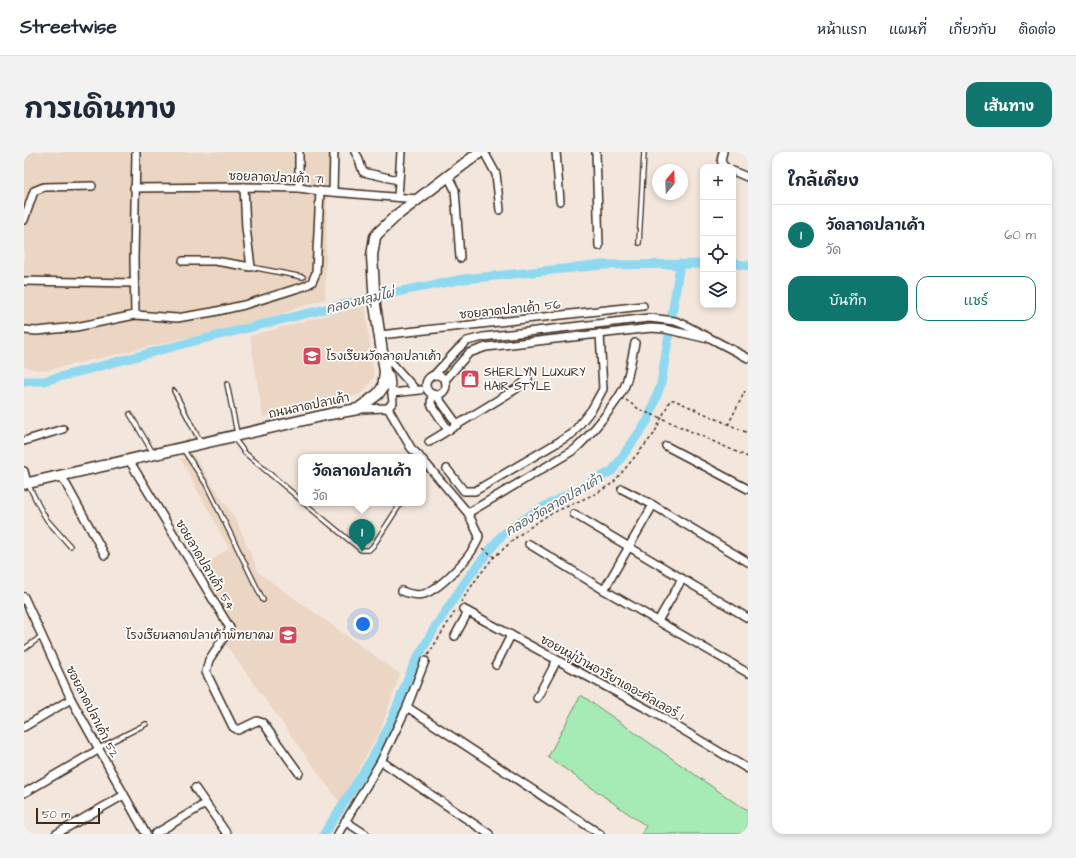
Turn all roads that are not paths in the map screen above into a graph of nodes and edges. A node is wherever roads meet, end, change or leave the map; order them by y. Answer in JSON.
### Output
{"nodes":[{"id":1,"x":136,"y":152,"type":"edge"},
{"id":2,"x":299,"y":152,"type":"edge"},
{"id":3,"x":334,"y":152,"type":"edge"},
{"id":4,"x":355,"y":152,"type":"edge"},
{"id":5,"x":401,"y":152,"type":"edge"},
{"id":6,"x":556,"y":152,"type":"edge"},
{"id":7,"x":596,"y":152,"type":"edge"},
{"id":8,"x":644,"y":152,"type":"edge"},
{"id":9,"x":723,"y":152,"type":"edge"},
{"id":10,"x":479,"y":153,"type":"edge"},
{"id":11,"x":723,"y":164,"type":"edge"},
{"id":12,"x":736,"y":172,"type":"edge"},
{"id":13,"x":448,"y":176,"type":"junction"},
{"id":14,"x":747,"y":177,"type":"dead end"},
{"id":15,"x":398,"y":180,"type":"junction"},
{"id":16,"x":92,"y":186,"type":"dead end"},
{"id":17,"x":244,"y":187,"type":"junction"},
{"id":18,"x":134,"y":188,"type":"junction"},
{"id":19,"x":299,"y":188,"type":"junction"},
{"id":20,"x":320,"y":191,"type":"junction"},
{"id":21,"x":333,"y":192,"type":"junction"},
{"id":22,"x":398,"y":196,"type":"junction"},
{"id":23,"x":417,"y":199,"type":"junction"},
{"id":24,"x":560,"y":201,"type":"dead end"},
{"id":25,"x":500,"y":210,"type":"dead end"},
{"id":26,"x":24,"y":220,"type":"edge"},
{"id":27,"x":639,"y":243,"type":"dead end"},
{"id":28,"x":599,"y":246,"type":"dead end"},
{"id":29,"x":460,"y":258,"type":"dead end"},
{"id":30,"x":183,"y":261,"type":"dead end"},
{"id":31,"x":251,"y":267,"type":"junction"},
{"id":32,"x":303,"y":277,"type":"dead end"},
{"id":33,"x":24,"y":281,"type":"edge"},
{"id":34,"x":134,"y":283,"type":"junction"},
{"id":35,"x":643,"y":306,"type":"dead end"},
{"id":36,"x":135,"y":315,"type":"junction"},
{"id":37,"x":24,"y":330,"type":"edge"},
{"id":38,"x":600,"y":333,"type":"junction"},
{"id":39,"x":380,"y":335,"type":"junction"},
{"id":40,"x":712,"y":340,"type":"junction"},
{"id":41,"x":635,"y":343,"type":"dead end"},
{"id":42,"x":382,"y":353,"type":"junction"},
{"id":43,"x":748,"y":358,"type":"edge"},
{"id":44,"x":385,"y":369,"type":"junction"},
{"id":45,"x":434,"y":375,"type":"junction"},
{"id":46,"x":444,"y":380,"type":"junction"},
{"id":47,"x":528,"y":380,"type":"dead end"},
{"id":48,"x":227,"y":384,"type":"dead end"},
{"id":49,"x":416,"y":390,"type":"junction"},
{"id":50,"x":174,"y":391,"type":"dead end"},
{"id":51,"x":392,"y":393,"type":"junction"},
{"id":52,"x":431,"y":393,"type":"junction"},
{"id":53,"x":388,"y":408,"type":"junction"},
{"id":54,"x":358,"y":409,"type":"junction"},
{"id":55,"x":130,"y":414,"type":"dead end"},
{"id":56,"x":457,"y":424,"type":"junction"},
{"id":57,"x":63,"y":429,"type":"dead end"},
{"id":58,"x":448,"y":430,"type":"junction"},
{"id":59,"x":235,"y":436,"type":"junction"},
{"id":60,"x":24,"y":442,"type":"edge"},
{"id":61,"x":429,"y":442,"type":"dead end"},
{"id":62,"x":202,"y":443,"type":"junction"},
{"id":63,"x":666,"y":446,"type":"dead end"},
{"id":64,"x":182,"y":448,"type":"junction"},
{"id":65,"x":154,"y":454,"type":"junction"},
{"id":66,"x":417,"y":454,"type":"edge"},
{"id":67,"x":129,"y":460,"type":"junction"},
{"id":68,"x":426,"y":464,"type":"edge"},
{"id":69,"x":447,"y":469,"type":"dead end"},
{"id":70,"x":24,"y":471,"type":"edge"},
{"id":71,"x":61,"y":475,"type":"junction"},
{"id":72,"x":26,"y":483,"type":"edge"},
{"id":73,"x":622,"y":489,"type":"dead end"},
{"id":74,"x":748,"y":489,"type":"edge"},
{"id":75,"x":298,"y":498,"type":"edge"},
{"id":76,"x":653,"y":505,"type":"junction"},
{"id":77,"x":308,"y":506,"type":"edge"},
{"id":78,"x":399,"y":506,"type":"edge"},
{"id":79,"x":468,"y":513,"type":"junction"},
{"id":80,"x":574,"y":514,"type":"dead end"},
{"id":81,"x":529,"y":544,"type":"dead end"},
{"id":82,"x":70,"y":546,"type":"dead end"},
{"id":83,"x":628,"y":547,"type":"junction"},
{"id":84,"x":105,"y":556,"type":"dead end"},
{"id":85,"x":747,"y":558,"type":"edge"},
{"id":86,"x":682,"y":579,"type":"junction"},
{"id":87,"x":604,"y":590,"type":"junction"},
{"id":88,"x":402,"y":591,"type":"dead end"},
{"id":89,"x":24,"y":598,"type":"edge"},
{"id":90,"x":264,"y":600,"type":"dead end"},
{"id":91,"x":748,"y":618,"type":"edge"},
{"id":92,"x":658,"y":621,"type":"junction"},
{"id":93,"x":511,"y":635,"type":"junction"},
{"id":94,"x":42,"y":636,"type":"junction"},
{"id":95,"x":455,"y":636,"type":"dead end"},
{"id":96,"x":24,"y":649,"type":"edge"},
{"id":97,"x":557,"y":660,"type":"junction"},
{"id":98,"x":425,"y":661,"type":"road end"},
{"id":99,"x":496,"y":666,"type":"dead end"},
{"id":100,"x":748,"y":673,"type":"edge"},
{"id":101,"x":537,"y":698,"type":"dead end"},
{"id":102,"x":71,"y":700,"type":"junction"},
{"id":103,"x":406,"y":707,"type":"junction"},
{"id":104,"x":146,"y":724,"type":"dead end"},
{"id":105,"x":24,"y":727,"type":"edge"},
{"id":106,"x":98,"y":750,"type":"junction"},
{"id":107,"x":381,"y":761,"type":"junction"},
{"id":108,"x":748,"y":769,"type":"edge"},
{"id":109,"x":299,"y":772,"type":"dead end"},
{"id":110,"x":195,"y":788,"type":"dead end"},
{"id":111,"x":24,"y":793,"type":"edge"},
{"id":112,"x":124,"y":794,"type":"junction"},
{"id":113,"x":205,"y":804,"type":"junction"},
{"id":114,"x":345,"y":821,"type":"junction"},
{"id":115,"x":56,"y":834,"type":"edge"},
{"id":116,"x":146,"y":834,"type":"edge"},
{"id":117,"x":155,"y":834,"type":"edge"},
{"id":118,"x":227,"y":834,"type":"edge"},
{"id":119,"x":338,"y":834,"type":"edge"},
{"id":120,"x":366,"y":834,"type":"edge"},
{"id":121,"x":489,"y":834,"type":"edge"},
{"id":122,"x":600,"y":834,"type":"edge"}],
"edges":[{"from":1,"to":18,"type":"street"},
{"from":2,"to":19,"type":"street"},
{"from":3,"to":21,"type":"street"},
{"from":4,"to":15,"type":"street"},
{"from":5,"to":15,"type":"street"},
{"from":6,"to":24,"type":"street"},
{"from":7,"to":28,"type":"street"},
{"from":8,"to":27,"type":"lane"},
{"from":9,"to":11,"type":"street"},
{"from":10,"to":13,"type":"main road","name":"ถนนลาดปลาเค้า"},
{"from":10,"to":25,"type":"street"},
{"from":12,"to":14,"type":"street"},
{"from":13,"to":23,"type":"main road","name":"ถนนลาดปลาเค้า"},
{"from":13,"to":29,"type":"street"},
{"from":15,"to":22,"type":"street"},
{"from":16,"to":26,"type":"street"},
{"from":17,"to":18,"type":"street","name":"ซอยลาดปลาเค้า 71"},
{"from":17,"to":19,"type":"street","name":"ซอยลาดปลาเค้า 71"},
{"from":17,"to":31,"type":"street"},
{"from":18,"to":34,"type":"street"},
{"from":19,"to":20,"type":"street","name":"ซอยลาดปลาเค้า 71"},
{"from":20,"to":21,"type":"street","name":"ซอยลาดปลาเค้า 71"},
{"from":20,"to":36,"type":"street"},
{"from":21,"to":22,"type":"street","name":"ซอยลาดปลาเค้า 71"},
{"from":22,"to":23,"type":"street","name":"ซอยลาดปลาเค้า 71"},
{"from":23,"to":39,"type":"main road","name":"ถนนลาดปลาเค้า"},
{"from":30,"to":31,"type":"street"},
{"from":31,"to":32,"type":"lane"},
{"from":33,"to":34,"type":"street"},
{"from":34,"to":36,"type":"street"},
{"from":35,"to":39,"type":"street","name":"ซอยลาดปลาเค้า 56"},
{"from":36,"to":37,"type":"street"},
{"from":38,"to":40,"type":"street"},
{"from":38,"to":46,"type":"street"},
{"from":38,"to":69,"type":"street"},
{"from":39,"to":42,"type":"main road","name":"ถนนลาดปลาเค้า"},
{"from":40,"to":43,"type":"street"},
{"from":40,"to":45,"type":"street"},
{"from":41,"to":79,"type":"street"},
{"from":42,"to":44,"type":"main road","name":"ถนนลาดปลาเค้า"},
{"from":42,"to":49,"type":"street"},
{"from":44,"to":51,"type":"street"},
{"from":44,"to":54,"type":"main road","name":"ถนนลาดปลาเค้า"},
{"from":45,"to":46,"type":"street"},
{"from":45,"to":52,"type":"street"},
{"from":46,"to":52,"type":"street"},
{"from":47,"to":56,"type":"street"},
{"from":48,"to":59,"type":"lane"},
{"from":49,"to":51,"type":"street"},
{"from":49,"to":52,"type":"street"},
{"from":50,"to":62,"type":"lane"},
{"from":51,"to":53,"type":"street"},
{"from":52,"to":56,"type":"street"},
{"from":52,"to":58,"type":"street"},
{"from":53,"to":54,"type":"street"},
{"from":53,"to":66,"type":"street"},
{"from":54,"to":59,"type":"main road","name":"ถนนลาดปลาเค้า"},
{"from":55,"to":65,"type":"lane"},
{"from":56,"to":58,"type":"street"},
{"from":57,"to":60,"type":"street"},
{"from":58,"to":61,"type":"street"},
{"from":59,"to":62,"type":"main road","name":"ถนนลาดปลาเค้า"},
{"from":59,"to":75,"type":"lane"},
{"from":62,"to":64,"type":"main road","name":"ถนนลาดปลาเค้า"},
{"from":63,"to":74,"type":"street"},
{"from":64,"to":65,"type":"main road","name":"ถนนลาดปลาเค้า"},
{"from":64,"to":90,"type":"lane"},
{"from":65,"to":67,"type":"main road","name":"ถนนลาดปลาเค้า"},
{"from":67,"to":71,"type":"main road","name":"ถนนลาดปลาเค้า"},
{"from":67,"to":109,"type":"street","name":"ซอยลาดปลาเค้า 54"},
{"from":68,"to":79,"type":"street"},
{"from":70,"to":72,"type":"street"},
{"from":71,"to":72,"type":"main road","name":"ถนนลาดปลาเค้า"},
{"from":71,"to":84,"type":"street"},
{"from":72,"to":82,"type":"lane"},
{"from":73,"to":76,"type":"street"},
{"from":76,"to":83,"type":"street"},
{"from":76,"to":85,"type":"street"},
{"from":77,"to":78,"type":"lane"},
{"from":79,"to":88,"type":"street"},
{"from":80,"to":83,"type":"street"},
{"from":81,"to":87,"type":"street"},
{"from":83,"to":86,"type":"street"},
{"from":83,"to":87,"type":"street"},
{"from":86,"to":91,"type":"street"},
{"from":86,"to":92,"type":"street"},
{"from":87,"to":92,"type":"street"},
{"from":89,"to":94,"type":"street","name":"ซอยลาดปลาเค้า 52"},
{"from":92,"to":100,"type":"street"},
{"from":93,"to":95,"type":"street","name":"ซอยหมู่บ้านอารียาเดอะคัลเลอร์ 1"},
{"from":93,"to":97,"type":"street","name":"ซอยหมู่บ้านอารียาเดอะคัลเลอร์ 1"},
{"from":93,"to":99,"type":"street"},
{"from":94,"to":96,"type":"lane"},
{"from":94,"to":102,"type":"street","name":"ซอยลาดปลาเค้า 52"},
{"from":97,"to":101,"type":"street"},
{"from":97,"to":108,"type":"street","name":"ซอยหมู่บ้านอารียาเดอะคัลเลอร์ 1"},
{"from":98,"to":103,"type":"street"},
{"from":102,"to":105,"type":"street"},
{"from":102,"to":106,"type":"street","name":"ซอยลาดปลาเค้า 52"},
{"from":103,"to":107,"type":"street"},
{"from":103,"to":122,"type":"street"},
{"from":104,"to":106,"type":"lane"},
{"from":106,"to":111,"type":"street"},
{"from":106,"to":112,"type":"street","name":"ซอยลาดปลาเค้า 52"},
{"from":107,"to":114,"type":"street"},
{"from":107,"to":121,"type":"street"},
{"from":110,"to":113,"type":"street"},
{"from":112,"to":115,"type":"street"},
{"from":112,"to":116,"type":"street","name":"ซอยลาดปลาเค้า 52"},
{"from":113,"to":117,"type":"street"},
{"from":113,"to":118,"type":"street"},
{"from":114,"to":119,"type":"street"},
{"from":114,"to":120,"type":"street"}]}
